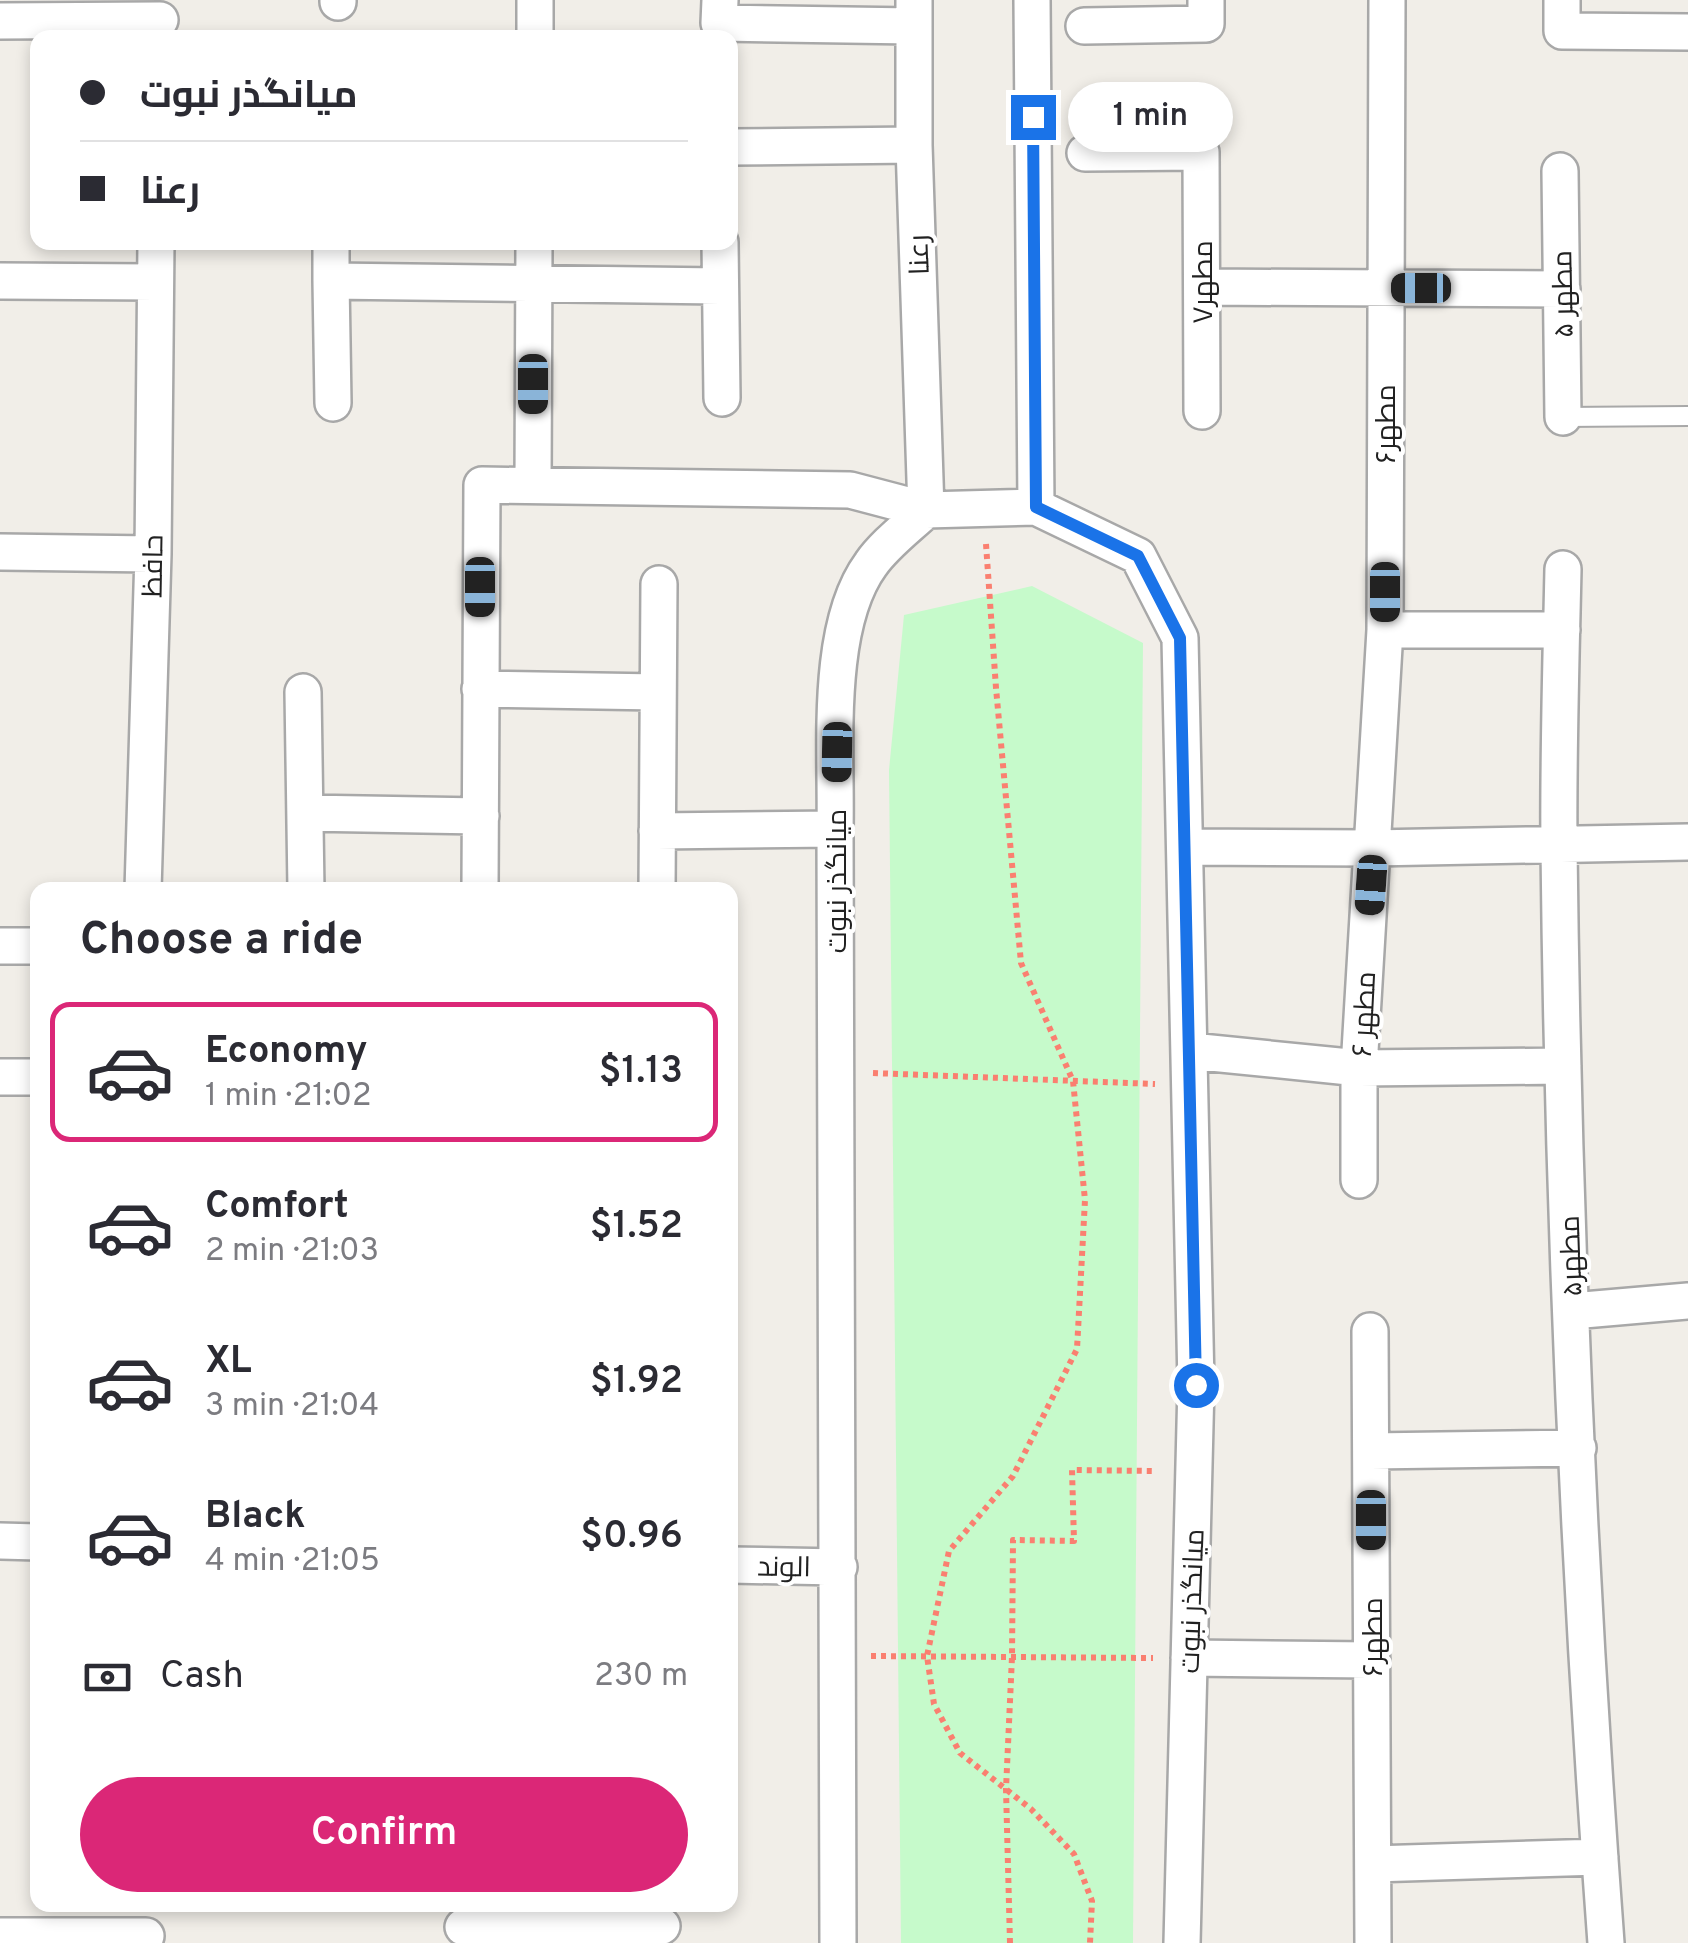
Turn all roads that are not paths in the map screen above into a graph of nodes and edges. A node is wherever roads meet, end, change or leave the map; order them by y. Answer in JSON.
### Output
{"nodes":[{"id":1,"x":535,"y":0,"type":"edge"},
{"id":2,"x":720,"y":0,"type":"edge"},
{"id":3,"x":1032,"y":0,"type":"edge"},
{"id":4,"x":1387,"y":0,"type":"edge"},
{"id":5,"x":1206,"y":12,"type":"edge"},
{"id":6,"x":914,"y":13,"type":"edge"},
{"id":7,"x":1562,"y":15,"type":"edge"},
{"id":8,"x":160,"y":19,"type":"edge"},
{"id":9,"x":0,"y":21,"type":"edge"},
{"id":10,"x":1084,"y":26,"type":"dead end"},
{"id":11,"x":535,"y":30,"type":"edge"},
{"id":12,"x":1688,"y":32,"type":"edge"},
{"id":13,"x":914,"y":145,"type":"junction"},
{"id":14,"x":738,"y":147,"type":"edge"},
{"id":15,"x":1084,"y":153,"type":"dead end"},
{"id":16,"x":1560,"y":171,"type":"dead end"},
{"id":17,"x":156,"y":250,"type":"edge"},
{"id":18,"x":331,"y":250,"type":"edge"},
{"id":19,"x":534,"y":250,"type":"edge"},
{"id":20,"x":720,"y":250,"type":"edge"},
{"id":21,"x":331,"y":280,"type":"junction"},
{"id":22,"x":0,"y":281,"type":"edge"},
{"id":23,"x":155,"y":282,"type":"junction"},
{"id":24,"x":534,"y":283,"type":"junction"},
{"id":25,"x":720,"y":286,"type":"junction"},
{"id":26,"x":1203,"y":287,"type":"junction"},
{"id":27,"x":1386,"y":288,"type":"junction"},
{"id":28,"x":1562,"y":289,"type":"junction"},
{"id":29,"x":722,"y":398,"type":"dead end"},
{"id":30,"x":333,"y":403,"type":"dead end"},
{"id":31,"x":1202,"y":411,"type":"dead end"},
{"id":32,"x":1688,"y":416,"type":"edge"},
{"id":33,"x":1563,"y":417,"type":"joint"},
{"id":34,"x":532,"y":485,"type":"junction"},
{"id":35,"x":1036,"y":507,"type":"junction"},
{"id":36,"x":926,"y":510,"type":"junction"},
{"id":37,"x":0,"y":552,"type":"edge"},
{"id":38,"x":153,"y":554,"type":"junction"},
{"id":39,"x":1563,"y":569,"type":"dead end"},
{"id":40,"x":658,"y":584,"type":"dead end"},
{"id":41,"x":1385,"y":630,"type":"junction"},
{"id":42,"x":1562,"y":630,"type":"junction"},
{"id":43,"x":480,"y":690,"type":"junction"},
{"id":44,"x":303,"y":692,"type":"dead end"},
{"id":45,"x":658,"y":692,"type":"junction"},
{"id":46,"x":306,"y":813,"type":"junction"},
{"id":47,"x":480,"y":816,"type":"junction"},
{"id":48,"x":835,"y":830,"type":"junction"},
{"id":49,"x":657,"y":831,"type":"junction"},
{"id":50,"x":1688,"y":842,"type":"edge"},
{"id":51,"x":1559,"y":844,"type":"junction"},
{"id":52,"x":1184,"y":847,"type":"junction"},
{"id":53,"x":1373,"y":848,"type":"junction"},
{"id":54,"x":142,"y":882,"type":"edge"},
{"id":55,"x":306,"y":882,"type":"edge"},
{"id":56,"x":480,"y":882,"type":"edge"},
{"id":57,"x":657,"y":882,"type":"edge"},
{"id":58,"x":0,"y":946,"type":"edge"},
{"id":59,"x":30,"y":946,"type":"edge"},
{"id":60,"x":1563,"y":1066,"type":"junction"},
{"id":61,"x":1191,"y":1068,"type":"junction"},
{"id":62,"x":1360,"y":1068,"type":"junction"},
{"id":63,"x":0,"y":1077,"type":"edge"},
{"id":64,"x":30,"y":1077,"type":"edge"},
{"id":65,"x":1359,"y":1180,"type":"dead end"},
{"id":66,"x":1688,"y":1301,"type":"edge"},
{"id":67,"x":1572,"y":1311,"type":"junction"},
{"id":68,"x":1370,"y":1331,"type":"dead end"},
{"id":69,"x":1578,"y":1448,"type":"junction"},
{"id":70,"x":1370,"y":1451,"type":"junction"},
{"id":71,"x":0,"y":1541,"type":"edge"},
{"id":72,"x":30,"y":1542,"type":"edge"},
{"id":73,"x":738,"y":1564,"type":"edge"},
{"id":74,"x":839,"y":1567,"type":"junction"},
{"id":75,"x":1190,"y":1658,"type":"junction"},
{"id":76,"x":1372,"y":1660,"type":"junction"},
{"id":77,"x":1600,"y":1857,"type":"junction"},
{"id":78,"x":1373,"y":1864,"type":"junction"},
{"id":79,"x":463,"y":1925,"type":"edge"},
{"id":80,"x":661,"y":1925,"type":"edge"},
{"id":81,"x":146,"y":1928,"type":"edge"},
{"id":82,"x":0,"y":1936,"type":"edge"},
{"id":83,"x":838,"y":1943,"type":"edge"},
{"id":84,"x":1182,"y":1943,"type":"edge"},
{"id":85,"x":1373,"y":1943,"type":"edge"},
{"id":86,"x":1606,"y":1943,"type":"edge"}],
"edges":[{"from":1,"to":11,"type":"street"},
{"from":2,"to":6,"type":"street"},
{"from":3,"to":35,"type":"street"},
{"from":4,"to":27,"type":"street","name":"مطهر۶"},
{"from":5,"to":10,"type":"street"},
{"from":6,"to":13,"type":"street","name":"رعنا"},
{"from":7,"to":12,"type":"street"},
{"from":8,"to":9,"type":"street"},
{"from":13,"to":14,"type":"street"},
{"from":13,"to":36,"type":"street","name":"رعنا"},
{"from":15,"to":26,"type":"street","name":"مطهر۷"},
{"from":16,"to":28,"type":"street","name":"مطهر ۵"},
{"from":17,"to":23,"type":"street","name":"حافظ"},
{"from":18,"to":21,"type":"street"},
{"from":19,"to":24,"type":"street"},
{"from":20,"to":25,"type":"street"},
{"from":21,"to":24,"type":"street"},
{"from":21,"to":30,"type":"street"},
{"from":22,"to":23,"type":"street"},
{"from":23,"to":38,"type":"street","name":"حافظ"},
{"from":24,"to":25,"type":"street"},
{"from":24,"to":34,"type":"street"},
{"from":25,"to":29,"type":"street"},
{"from":26,"to":27,"type":"street"},
{"from":26,"to":31,"type":"street","name":"مطهر۷"},
{"from":27,"to":28,"type":"street"},
{"from":27,"to":41,"type":"street","name":"مطهر۶"},
{"from":28,"to":33,"type":"street","name":"مطهر ۵"},
{"from":32,"to":33,"type":"lane"},
{"from":34,"to":36,"type":"street"},
{"from":34,"to":43,"type":"street"},
{"from":35,"to":36,"type":"street","name":"میانگذر نبوت"},
{"from":35,"to":52,"type":"street","name":"میانگذر نبوت"},
{"from":36,"to":48,"type":"street","name":"میانگذر نبوت"},
{"from":37,"to":38,"type":"street"},
{"from":38,"to":54,"type":"street","name":"حافظ"},
{"from":39,"to":42,"type":"street","name":"مطهر۵"},
{"from":40,"to":45,"type":"street"},
{"from":41,"to":42,"type":"street"},
{"from":41,"to":53,"type":"street","name":"مطهر۶"},
{"from":42,"to":51,"type":"street","name":"مطهر۵"},
{"from":43,"to":45,"type":"street"},
{"from":43,"to":47,"type":"street"},
{"from":44,"to":46,"type":"street"},
{"from":45,"to":49,"type":"street"},
{"from":46,"to":47,"type":"street"},
{"from":46,"to":55,"type":"street"},
{"from":47,"to":56,"type":"street"},
{"from":48,"to":49,"type":"street"},
{"from":48,"to":74,"type":"street","name":"میانگذر نبوت"},
{"from":49,"to":57,"type":"street"},
{"from":50,"to":51,"type":"street"},
{"from":51,"to":53,"type":"street"},
{"from":51,"to":60,"type":"street","name":"مطهر۵"},
{"from":52,"to":53,"type":"street"},
{"from":52,"to":61,"type":"street","name":"میانگذر نبوت"},
{"from":53,"to":62,"type":"street","name":"مطهر ۶"},
{"from":58,"to":59,"type":"street"},
{"from":60,"to":62,"type":"street"},
{"from":60,"to":67,"type":"street","name":"مطهر۵"},
{"from":61,"to":62,"type":"street"},
{"from":61,"to":75,"type":"street","name":"میانگذر نبوت"},
{"from":62,"to":65,"type":"street","name":"مطهر ۶"},
{"from":63,"to":64,"type":"street"},
{"from":66,"to":67,"type":"street"},
{"from":67,"to":69,"type":"street","name":"مطهر۵"},
{"from":68,"to":70,"type":"street","name":"مطهر۶"},
{"from":69,"to":70,"type":"street"},
{"from":69,"to":77,"type":"street","name":"مطهر۵"},
{"from":70,"to":76,"type":"street","name":"مطهر۶"},
{"from":71,"to":72,"type":"street"},
{"from":73,"to":74,"type":"street","name":"الوند"},
{"from":74,"to":83,"type":"street","name":"میانگذر نبوت"},
{"from":75,"to":76,"type":"street"},
{"from":75,"to":84,"type":"street","name":"میانگذر نبوت"},
{"from":76,"to":78,"type":"street","name":"مطهر۶"},
{"from":77,"to":78,"type":"street"},
{"from":77,"to":86,"type":"street","name":"مطهر۵"},
{"from":78,"to":85,"type":"street","name":"مطهر۶"},
{"from":79,"to":80,"type":"street"},
{"from":81,"to":82,"type":"street"}]}
